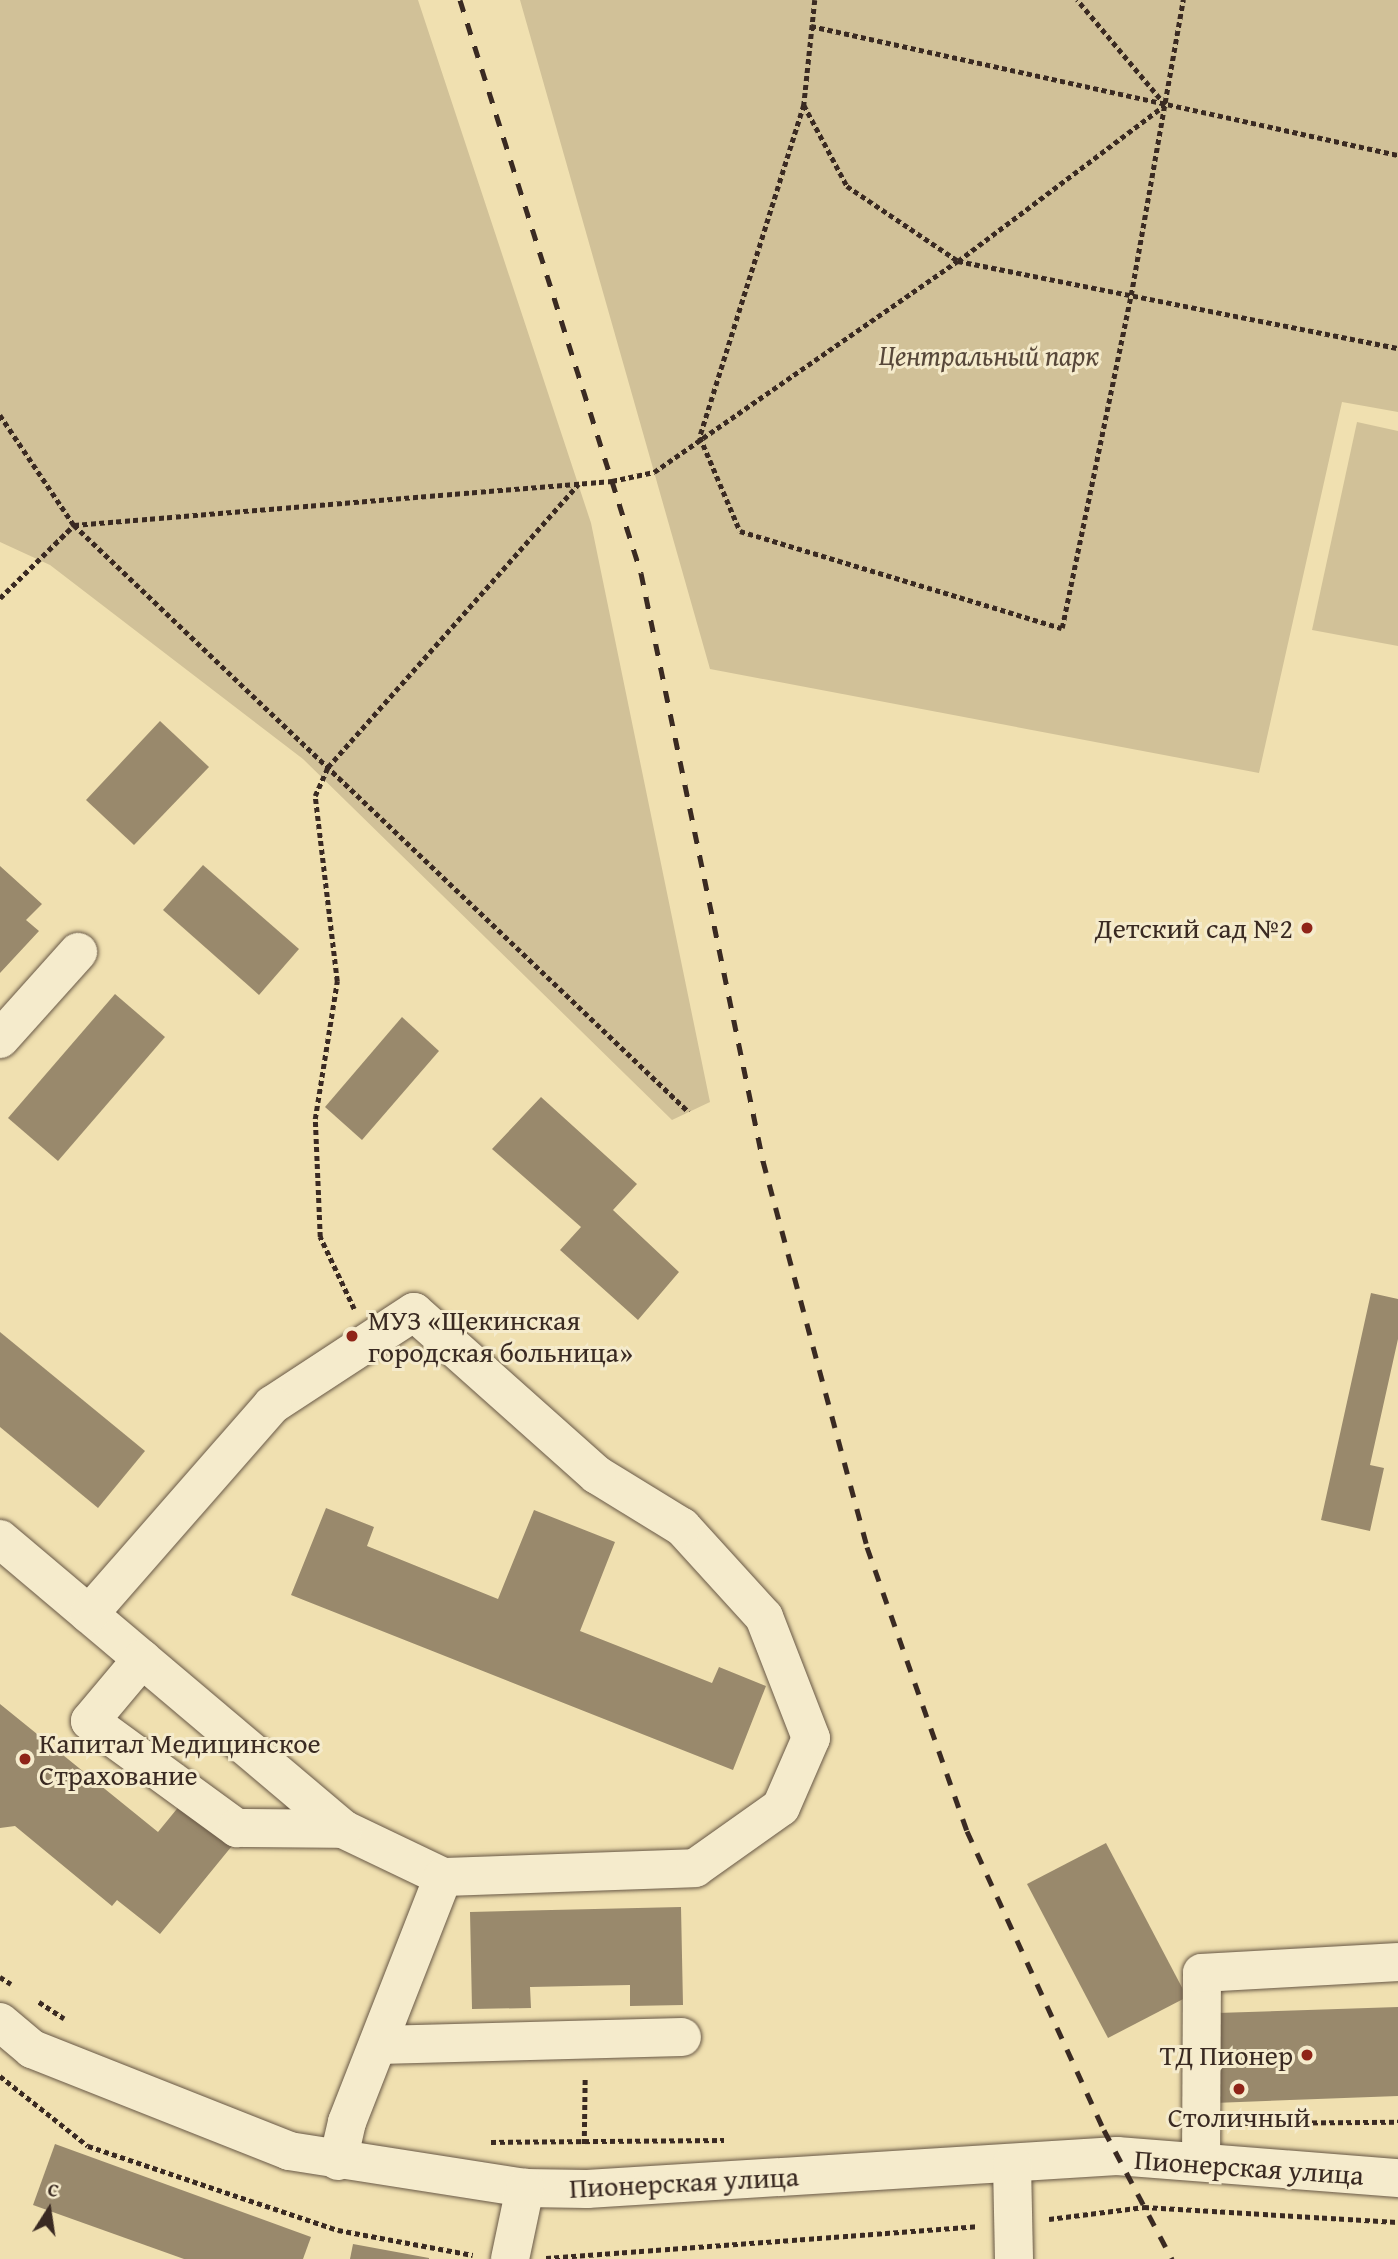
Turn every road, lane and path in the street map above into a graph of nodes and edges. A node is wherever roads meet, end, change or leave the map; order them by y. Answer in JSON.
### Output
{"nodes":[{"id":1,"x":816,"y":0,"type":"edge"},
{"id":2,"x":1077,"y":0,"type":"edge"},
{"id":3,"x":1183,"y":0,"type":"edge"},
{"id":4,"x":811,"y":26,"type":"junction"},
{"id":5,"x":804,"y":105,"type":"junction"},
{"id":6,"x":1165,"y":105,"type":"junction"},
{"id":7,"x":1398,"y":155,"type":"edge"},
{"id":8,"x":958,"y":261,"type":"junction"},
{"id":9,"x":1131,"y":295,"type":"junction"},
{"id":10,"x":1398,"y":348,"type":"edge"},
{"id":11,"x":0,"y":415,"type":"edge"},
{"id":12,"x":700,"y":437,"type":"junction"},
{"id":13,"x":578,"y":484,"type":"junction"},
{"id":14,"x":74,"y":525,"type":"junction"},
{"id":15,"x":0,"y":598,"type":"edge"},
{"id":16,"x":328,"y":767,"type":"junction"},
{"id":17,"x":79,"y":952,"type":"dead end"},
{"id":18,"x":0,"y":1039,"type":"edge"},
{"id":19,"x":689,"y":1112,"type":"dead end"},
{"id":20,"x":369,"y":1341,"type":"junction"},
{"id":21,"x":0,"y":1539,"type":"edge"},
{"id":22,"x":89,"y":1614,"type":"junction"},
{"id":23,"x":142,"y":1659,"type":"junction"},
{"id":24,"x":343,"y":1829,"type":"junction"},
{"id":25,"x":443,"y":1877,"type":"junction"},
{"id":26,"x":1398,"y":1962,"type":"edge"},
{"id":27,"x":0,"y":1977,"type":"edge"},
{"id":28,"x":21,"y":1991,"type":"dead end"},
{"id":29,"x":32,"y":1997,"type":"dead end"},
{"id":30,"x":0,"y":2022,"type":"edge"},
{"id":31,"x":74,"y":2024,"type":"dead end"},
{"id":32,"x":682,"y":2037,"type":"dead end"},
{"id":33,"x":586,"y":2040,"type":"junction"},
{"id":34,"x":379,"y":2045,"type":"junction"},
{"id":35,"x":0,"y":2076,"type":"edge"},
{"id":36,"x":1398,"y":2122,"type":"edge"},
{"id":37,"x":1203,"y":2123,"type":"junction"},
{"id":38,"x":734,"y":2139,"type":"dead end"},
{"id":39,"x":477,"y":2142,"type":"dead end"},
{"id":40,"x":584,"y":2143,"type":"junction"},
{"id":41,"x":338,"y":2161,"type":"junction"},
{"id":42,"x":1201,"y":2162,"type":"junction"},
{"id":43,"x":1012,"y":2164,"type":"junction"},
{"id":44,"x":1398,"y":2178,"type":"edge"},
{"id":45,"x":525,"y":2188,"type":"junction"},
{"id":46,"x":587,"y":2189,"type":"junction"},
{"id":47,"x":1398,"y":2222,"type":"edge"},
{"id":48,"x":1014,"y":2241,"type":"edge"},
{"id":49,"x":497,"y":2258,"type":"edge"},
{"id":50,"x":538,"y":2259,"type":"edge"}],
"edges":[{"from":1,"to":4,"type":"path"},
{"from":2,"to":6,"type":"path"},
{"from":3,"to":6,"type":"path"},
{"from":4,"to":5,"type":"path"},
{"from":4,"to":6,"type":"path"},
{"from":5,"to":8,"type":"path"},
{"from":5,"to":12,"type":"path"},
{"from":6,"to":7,"type":"path"},
{"from":6,"to":8,"type":"path"},
{"from":6,"to":9,"type":"path"},
{"from":8,"to":9,"type":"path"},
{"from":8,"to":12,"type":"path"},
{"from":9,"to":10,"type":"path"},
{"from":9,"to":12,"type":"path"},
{"from":11,"to":14,"type":"path"},
{"from":12,"to":13,"type":"path"},
{"from":13,"to":14,"type":"path"},
{"from":13,"to":16,"type":"path"},
{"from":14,"to":15,"type":"path"},
{"from":14,"to":16,"type":"path"},
{"from":16,"to":19,"type":"path"},
{"from":16,"to":20,"type":"path"},
{"from":17,"to":18,"type":"street"},
{"from":20,"to":22,"type":"street"},
{"from":20,"to":25,"type":"street"},
{"from":21,"to":22,"type":"street"},
{"from":22,"to":23,"type":"street"},
{"from":23,"to":24,"type":"street"},
{"from":23,"to":24,"type":"street"},
{"from":24,"to":25,"type":"street"},
{"from":25,"to":34,"type":"street"},
{"from":26,"to":37,"type":"street"},
{"from":27,"to":28,"type":"path"},
{"from":29,"to":31,"type":"path"},
{"from":30,"to":41,"type":"street","name":"Пионерская улица"},
{"from":32,"to":33,"type":"street"},
{"from":33,"to":34,"type":"street"},
{"from":33,"to":40,"type":"path"},
{"from":34,"to":41,"type":"street"},
{"from":35,"to":49,"type":"path"},
{"from":36,"to":37,"type":"path"},
{"from":37,"to":42,"type":"street"},
{"from":38,"to":40,"type":"path"},
{"from":39,"to":40,"type":"path"},
{"from":40,"to":46,"type":"path"},
{"from":41,"to":45,"type":"street","name":"Пионерская улица"},
{"from":42,"to":43,"type":"street","name":"Пионерская улица"},
{"from":42,"to":44,"type":"street","name":"Пионерская улица"},
{"from":43,"to":46,"type":"street","name":"Пионерская улица"},
{"from":43,"to":48,"type":"street"},
{"from":45,"to":46,"type":"street","name":"Пионерская улица"},
{"from":45,"to":49,"type":"street"},
{"from":47,"to":48,"type":"path"},
{"from":48,"to":50,"type":"path"}]}
